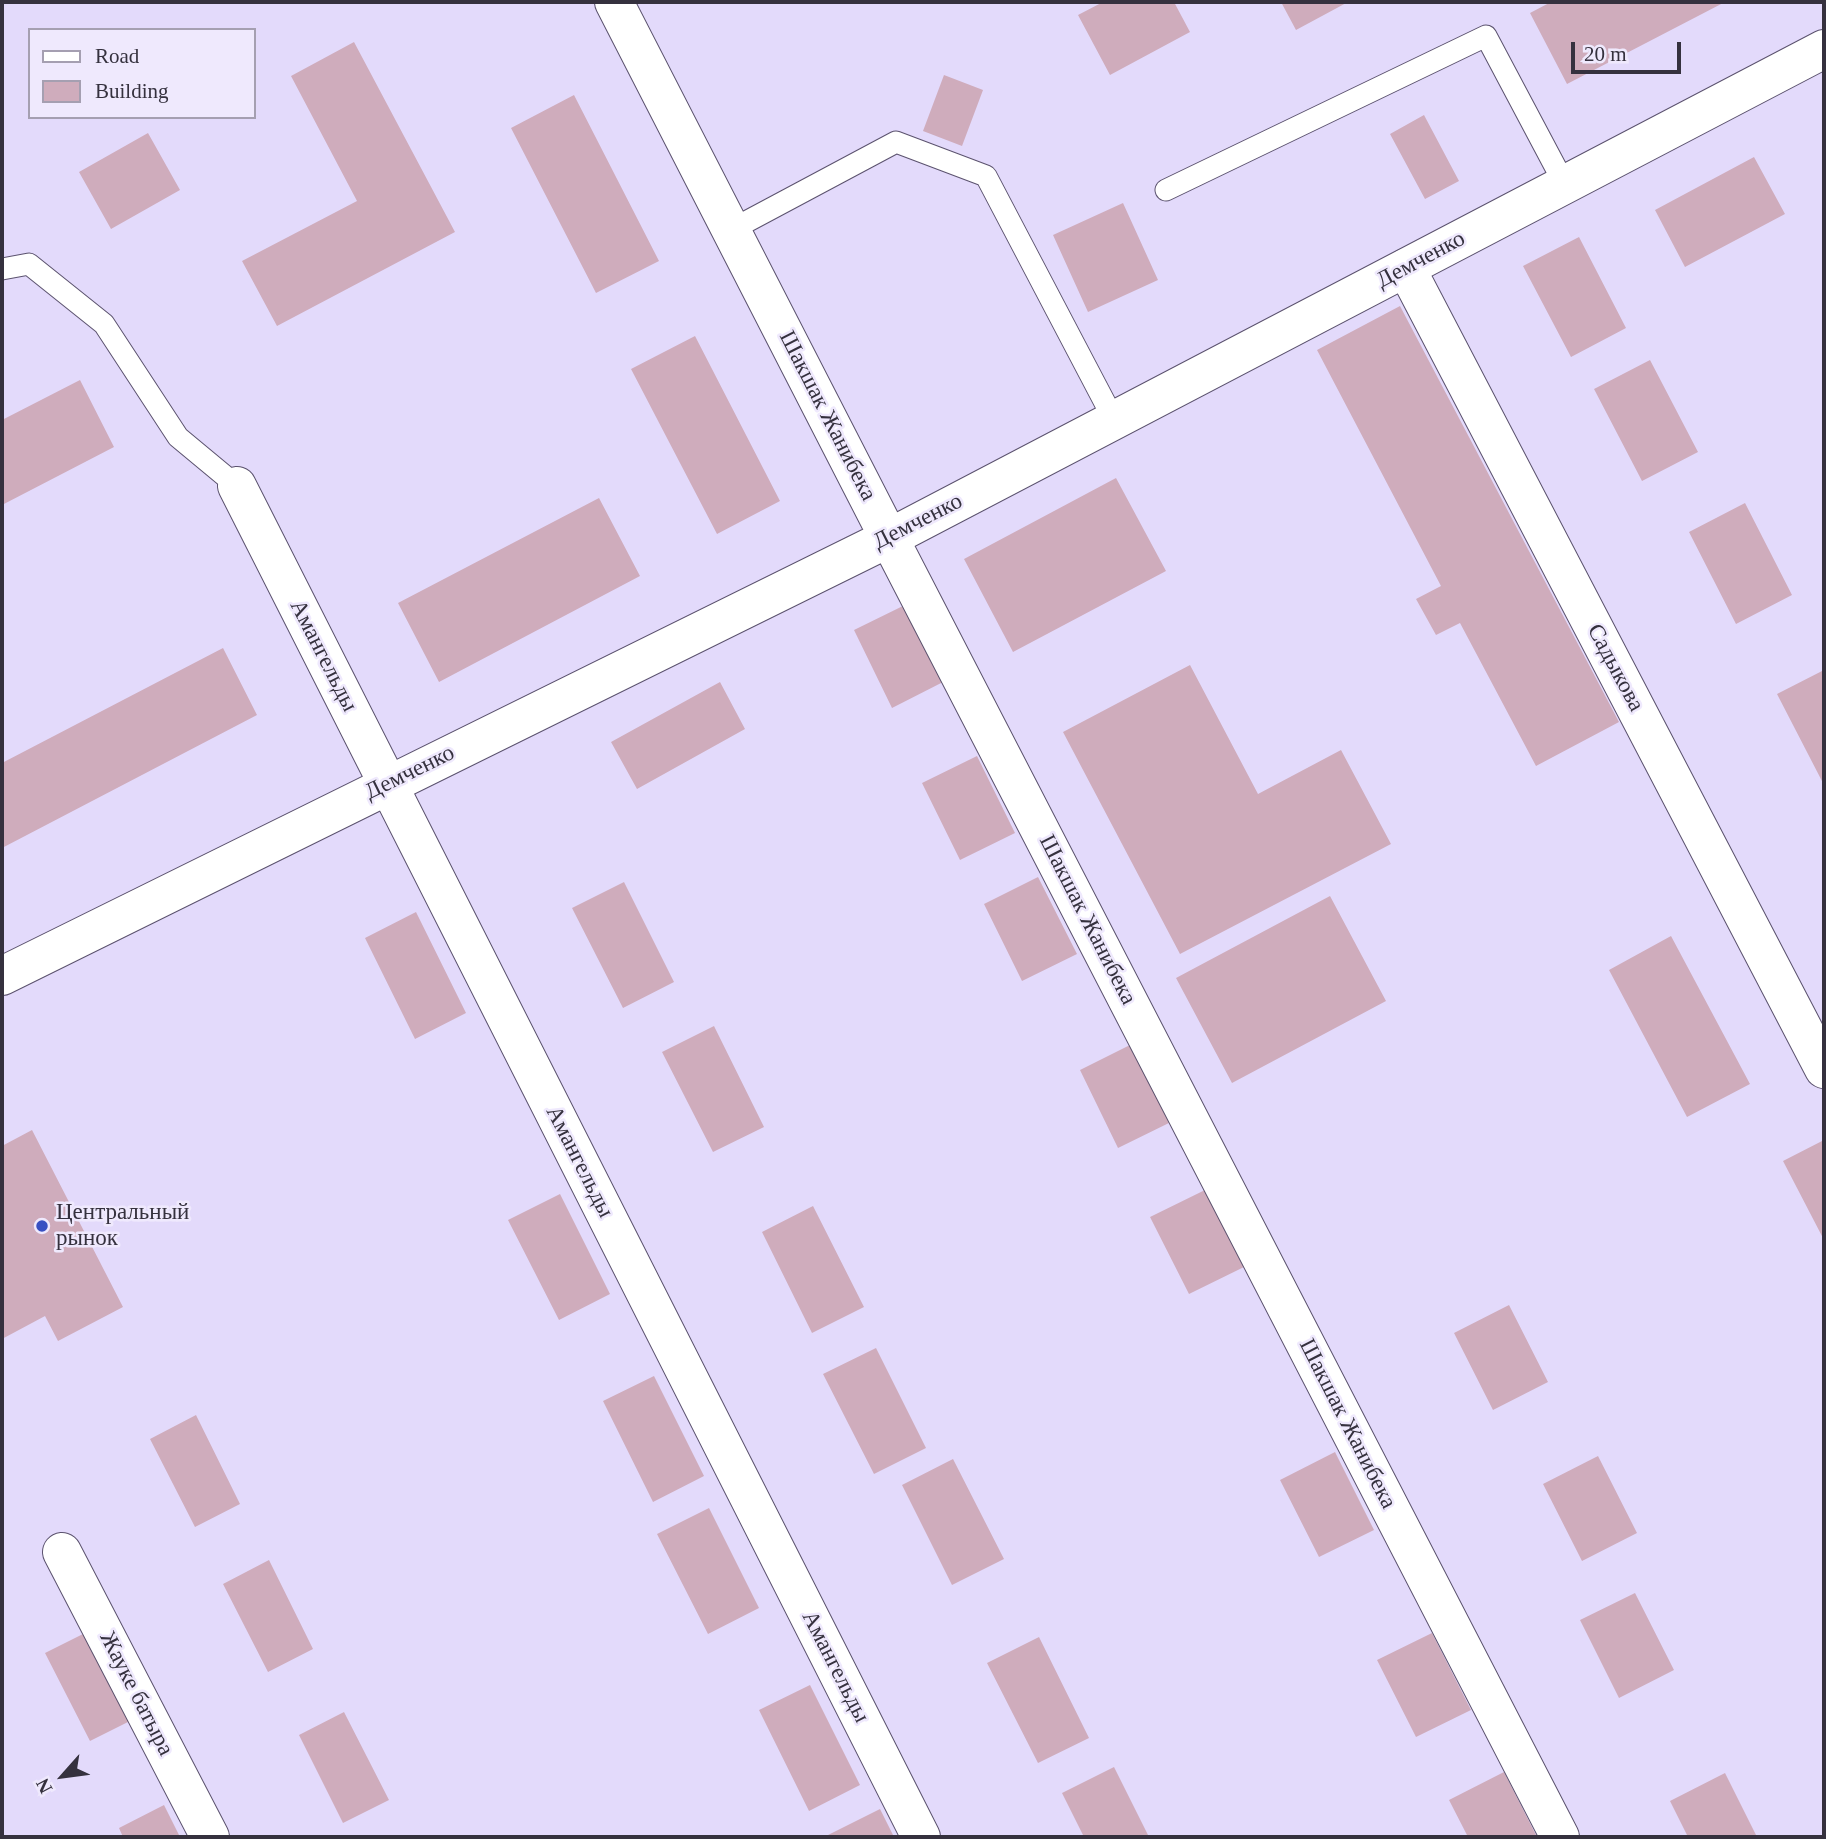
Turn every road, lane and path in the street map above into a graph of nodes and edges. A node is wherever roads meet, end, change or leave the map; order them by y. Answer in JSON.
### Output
{"nodes":[{"id":1,"x":614,"y":2,"type":"edge"},
{"id":2,"x":1824,"y":49,"type":"edge"},
{"id":3,"x":1565,"y":185,"type":"junction"},
{"id":4,"x":1166,"y":190,"type":"dead end"},
{"id":5,"x":731,"y":230,"type":"junction"},
{"id":6,"x":1406,"y":268,"type":"junction"},
{"id":7,"x":2,"y":269,"type":"edge"},
{"id":8,"x":1114,"y":420,"type":"junction"},
{"id":9,"x":237,"y":486,"type":"joint"},
{"id":10,"x":889,"y":538,"type":"junction"},
{"id":11,"x":388,"y":784,"type":"junction"},
{"id":12,"x":2,"y":976,"type":"edge"},
{"id":13,"x":1824,"y":1069,"type":"edge"},
{"id":14,"x":62,"y":1552,"type":"dead end"},
{"id":15,"x":210,"y":1837,"type":"edge"},
{"id":16,"x":921,"y":1837,"type":"edge"},
{"id":17,"x":1560,"y":1837,"type":"edge"}],
"edges":[{"from":1,"to":5,"type":"street","name":"Шакшак Жанибека"},
{"from":2,"to":3,"type":"street","name":"Демченко"},
{"from":3,"to":4,"type":"lane"},
{"from":3,"to":6,"type":"street","name":"Демченко"},
{"from":5,"to":8,"type":"lane"},
{"from":5,"to":10,"type":"street","name":"Шакшак Жанибека"},
{"from":6,"to":8,"type":"street","name":"Демченко"},
{"from":6,"to":13,"type":"street","name":"Садыкова"},
{"from":7,"to":9,"type":"lane"},
{"from":8,"to":10,"type":"street","name":"Демченко"},
{"from":9,"to":11,"type":"street","name":"Амангельды"},
{"from":10,"to":11,"type":"street","name":"Демченко"},
{"from":10,"to":17,"type":"street","name":"Шакшак Жанибека"},
{"from":11,"to":12,"type":"street","name":"Демченко"},
{"from":11,"to":16,"type":"street","name":"Амангельды"},
{"from":14,"to":15,"type":"street","name":"Жауке батыра"}]}
